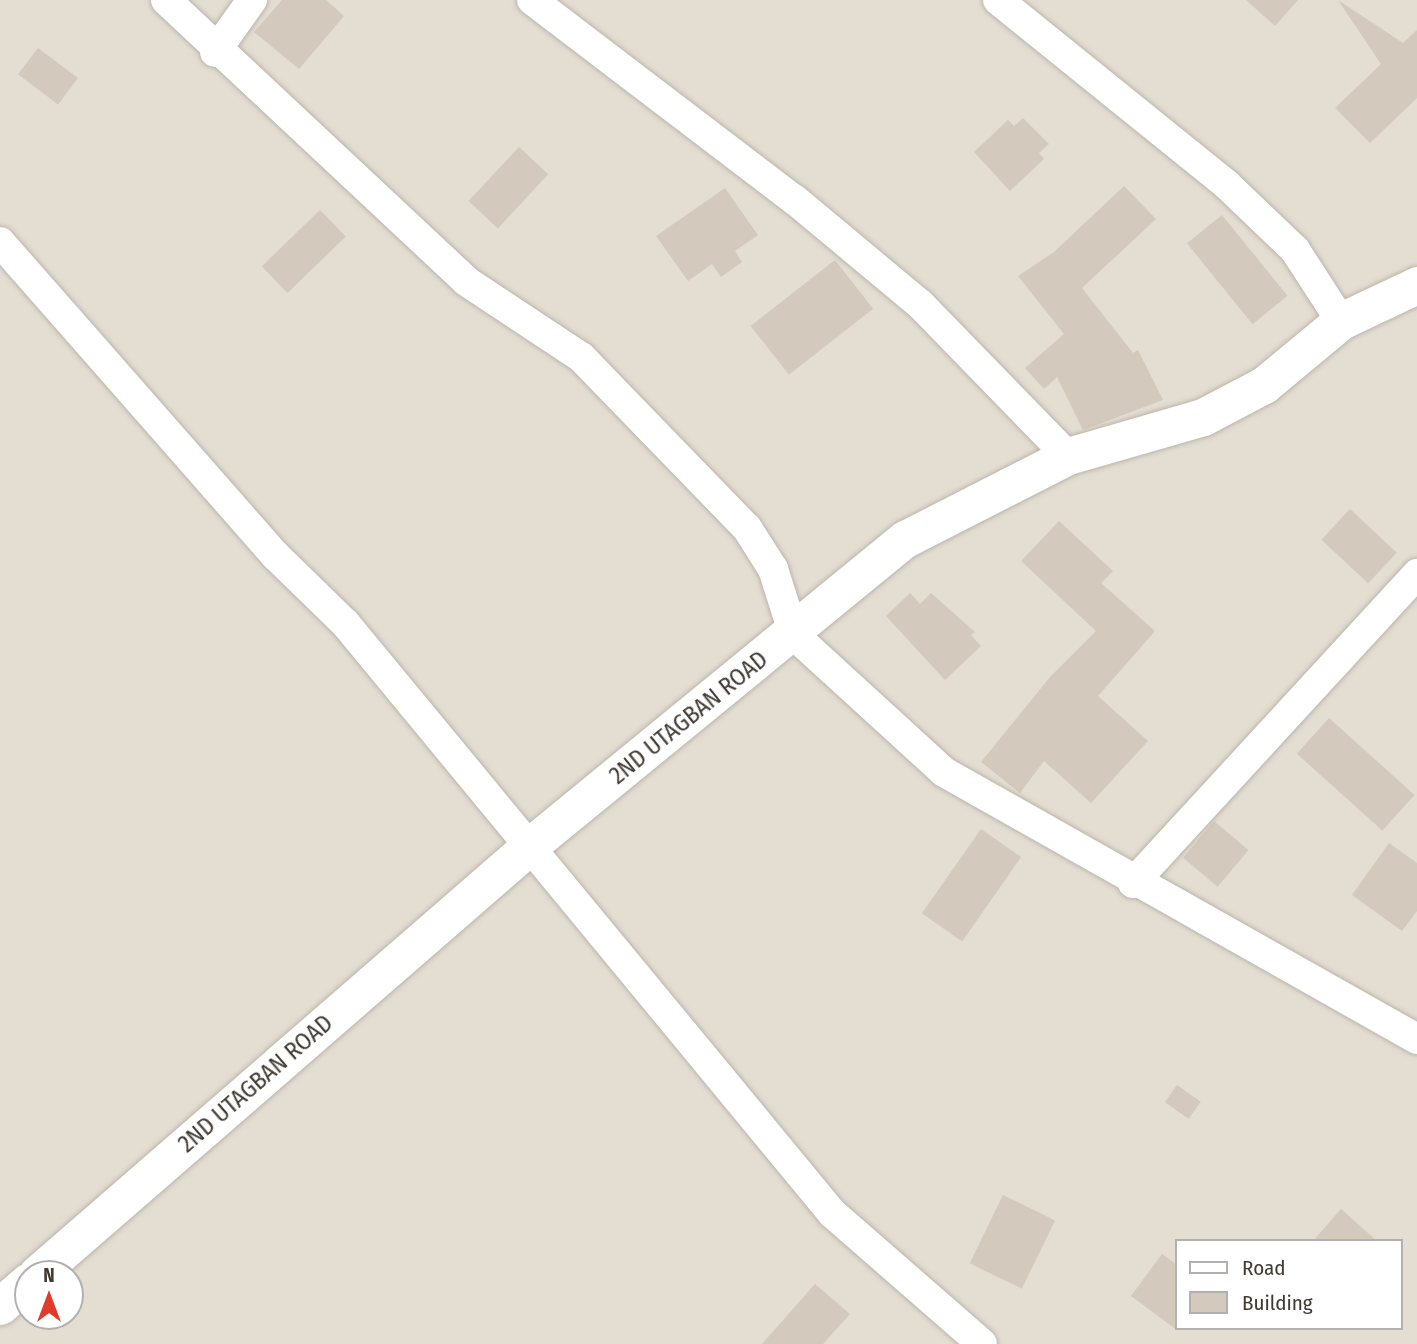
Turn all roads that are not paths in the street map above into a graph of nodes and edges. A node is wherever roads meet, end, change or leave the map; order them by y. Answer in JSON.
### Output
{"nodes":[{"id":1,"x":166,"y":0,"type":"edge"},
{"id":2,"x":252,"y":0,"type":"edge"},
{"id":3,"x":531,"y":0,"type":"edge"},
{"id":4,"x":998,"y":0,"type":"edge"},
{"id":5,"x":215,"y":52,"type":"junction"},
{"id":6,"x":0,"y":242,"type":"edge"},
{"id":7,"x":1417,"y":285,"type":"edge"},
{"id":8,"x":1340,"y":321,"type":"junction"},
{"id":9,"x":1068,"y":456,"type":"junction"},
{"id":10,"x":1417,"y":574,"type":"edge"},
{"id":11,"x":794,"y":635,"type":"junction"},
{"id":12,"x":532,"y":844,"type":"junction"},
{"id":13,"x":1133,"y":883,"type":"junction"},
{"id":14,"x":1417,"y":1039,"type":"edge"},
{"id":15,"x":53,"y":1260,"type":"edge"},
{"id":16,"x":14,"y":1294,"type":"edge"},
{"id":17,"x":0,"y":1306,"type":"edge"},
{"id":18,"x":982,"y":1344,"type":"edge"}],
"edges":[{"from":1,"to":5,"type":"street"},
{"from":2,"to":5,"type":"street"},
{"from":3,"to":9,"type":"street"},
{"from":4,"to":8,"type":"street"},
{"from":5,"to":11,"type":"street"},
{"from":6,"to":12,"type":"street"},
{"from":7,"to":8,"type":"street","name":"2ND UTAGBAN ROAD"},
{"from":8,"to":9,"type":"street","name":"2ND UTAGBAN ROAD"},
{"from":9,"to":11,"type":"street","name":"2ND UTAGBAN ROAD"},
{"from":10,"to":13,"type":"street"},
{"from":11,"to":12,"type":"street","name":"2ND UTAGBAN ROAD"},
{"from":11,"to":13,"type":"street"},
{"from":12,"to":15,"type":"street","name":"2ND UTAGBAN ROAD"},
{"from":12,"to":18,"type":"street"},
{"from":13,"to":14,"type":"street"},
{"from":16,"to":17,"type":"street"}]}
